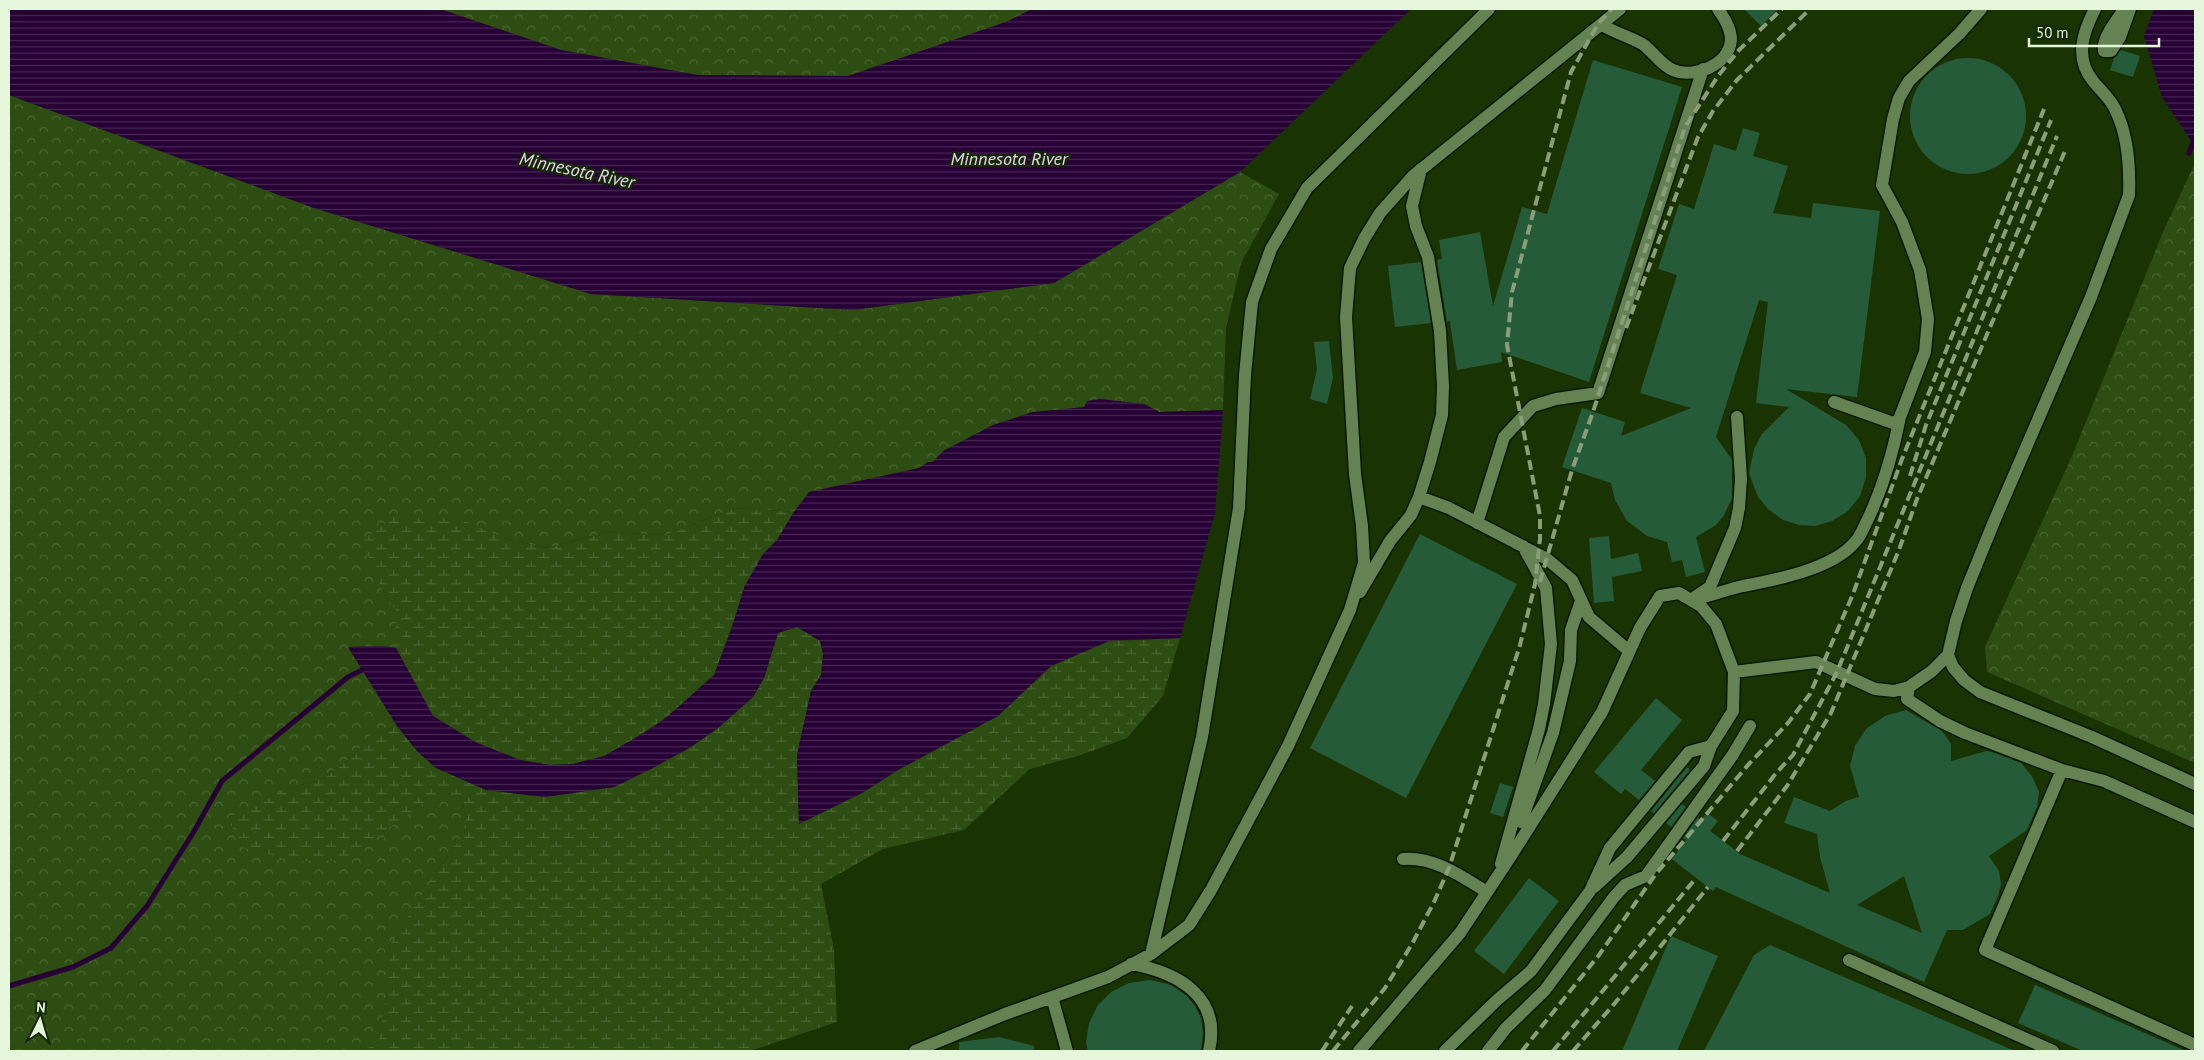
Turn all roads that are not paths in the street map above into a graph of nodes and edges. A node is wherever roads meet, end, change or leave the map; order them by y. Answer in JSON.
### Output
{"nodes":[{"id":1,"x":1489,"y":9,"type":"edge"},
{"id":2,"x":1620,"y":9,"type":"edge"},
{"id":3,"x":1718,"y":9,"type":"edge"},
{"id":4,"x":1981,"y":9,"type":"edge"},
{"id":5,"x":2095,"y":9,"type":"edge"},
{"id":6,"x":2124,"y":9,"type":"edge"},
{"id":7,"x":2130,"y":9,"type":"edge"},
{"id":8,"x":1602,"y":25,"type":"junction"},
{"id":9,"x":1703,"y":70,"type":"junction"},
{"id":10,"x":1421,"y":169,"type":"junction"},
{"id":11,"x":1412,"y":206,"type":"junction"},
{"id":12,"x":1380,"y":213,"type":"junction"},
{"id":13,"x":1834,"y":402,"type":"dead end"},
{"id":14,"x":1737,"y":417,"type":"dead end"},
{"id":15,"x":1900,"y":417,"type":"junction"},
{"id":16,"x":1419,"y":497,"type":"junction"},
{"id":17,"x":1478,"y":523,"type":"junction"},
{"id":18,"x":1524,"y":546,"type":"junction"},
{"id":19,"x":1691,"y":600,"type":"junction"},
{"id":20,"x":1581,"y":601,"type":"junction"},
{"id":21,"x":1350,"y":610,"type":"junction"},
{"id":22,"x":1629,"y":651,"type":"junction"},
{"id":23,"x":1948,"y":654,"type":"junction"},
{"id":24,"x":1734,"y":672,"type":"junction"},
{"id":25,"x":1909,"y":687,"type":"junction"},
{"id":26,"x":1750,"y":726,"type":"dead end"},
{"id":27,"x":1711,"y":746,"type":"junction"},
{"id":28,"x":2062,"y":770,"type":"junction"},
{"id":29,"x":2195,"y":784,"type":"edge"},
{"id":30,"x":2195,"y":822,"type":"edge"},
{"id":31,"x":1403,"y":859,"type":"dead end"},
{"id":32,"x":1507,"y":862,"type":"junction"},
{"id":33,"x":1498,"y":876,"type":"junction"},
{"id":34,"x":1590,"y":891,"type":"junction"},
{"id":35,"x":1487,"y":892,"type":"junction"},
{"id":36,"x":1151,"y":954,"type":"junction"},
{"id":37,"x":1849,"y":960,"type":"dead end"},
{"id":38,"x":1131,"y":964,"type":"junction"},
{"id":39,"x":1052,"y":997,"type":"junction"},
{"id":40,"x":2195,"y":1045,"type":"edge"},
{"id":41,"x":915,"y":1051,"type":"edge"},
{"id":42,"x":1068,"y":1051,"type":"edge"},
{"id":43,"x":1209,"y":1051,"type":"edge"},
{"id":44,"x":1359,"y":1051,"type":"edge"},
{"id":45,"x":1445,"y":1051,"type":"edge"},
{"id":46,"x":1488,"y":1051,"type":"edge"},
{"id":47,"x":2053,"y":1051,"type":"edge"}],
"edges":[{"from":1,"to":36,"type":"lane"},
{"from":2,"to":8,"type":"lane"},
{"from":3,"to":9,"type":"lane"},
{"from":4,"to":15,"type":"lane"},
{"from":5,"to":23,"type":"lane"},
{"from":6,"to":7,"type":"lane"},
{"from":8,"to":9,"type":"lane"},
{"from":8,"to":10,"type":"lane"},
{"from":9,"to":17,"type":"lane"},
{"from":10,"to":11,"type":"lane"},
{"from":10,"to":12,"type":"lane"},
{"from":11,"to":12,"type":"lane"},
{"from":11,"to":16,"type":"lane"},
{"from":12,"to":21,"type":"lane"},
{"from":13,"to":15,"type":"lane"},
{"from":14,"to":19,"type":"lane"},
{"from":15,"to":19,"type":"lane"},
{"from":16,"to":17,"type":"lane"},
{"from":16,"to":21,"type":"lane"},
{"from":17,"to":18,"type":"lane"},
{"from":18,"to":20,"type":"lane"},
{"from":18,"to":33,"type":"lane"},
{"from":19,"to":22,"type":"lane"},
{"from":19,"to":24,"type":"lane"},
{"from":20,"to":22,"type":"lane"},
{"from":20,"to":32,"type":"lane"},
{"from":21,"to":36,"type":"lane"},
{"from":22,"to":32,"type":"lane"},
{"from":23,"to":25,"type":"lane"},
{"from":23,"to":29,"type":"lane"},
{"from":24,"to":25,"type":"lane"},
{"from":24,"to":27,"type":"lane"},
{"from":25,"to":28,"type":"lane"},
{"from":26,"to":46,"type":"lane"},
{"from":27,"to":34,"type":"lane"},
{"from":27,"to":34,"type":"lane"},
{"from":28,"to":30,"type":"lane"},
{"from":28,"to":40,"type":"lane"},
{"from":31,"to":35,"type":"lane"},
{"from":32,"to":33,"type":"lane"},
{"from":33,"to":35,"type":"lane"},
{"from":34,"to":45,"type":"lane"},
{"from":35,"to":44,"type":"lane"},
{"from":36,"to":38,"type":"lane"},
{"from":37,"to":47,"type":"lane"},
{"from":38,"to":39,"type":"lane"},
{"from":38,"to":43,"type":"lane"},
{"from":39,"to":41,"type":"lane"},
{"from":39,"to":42,"type":"lane"}]}
